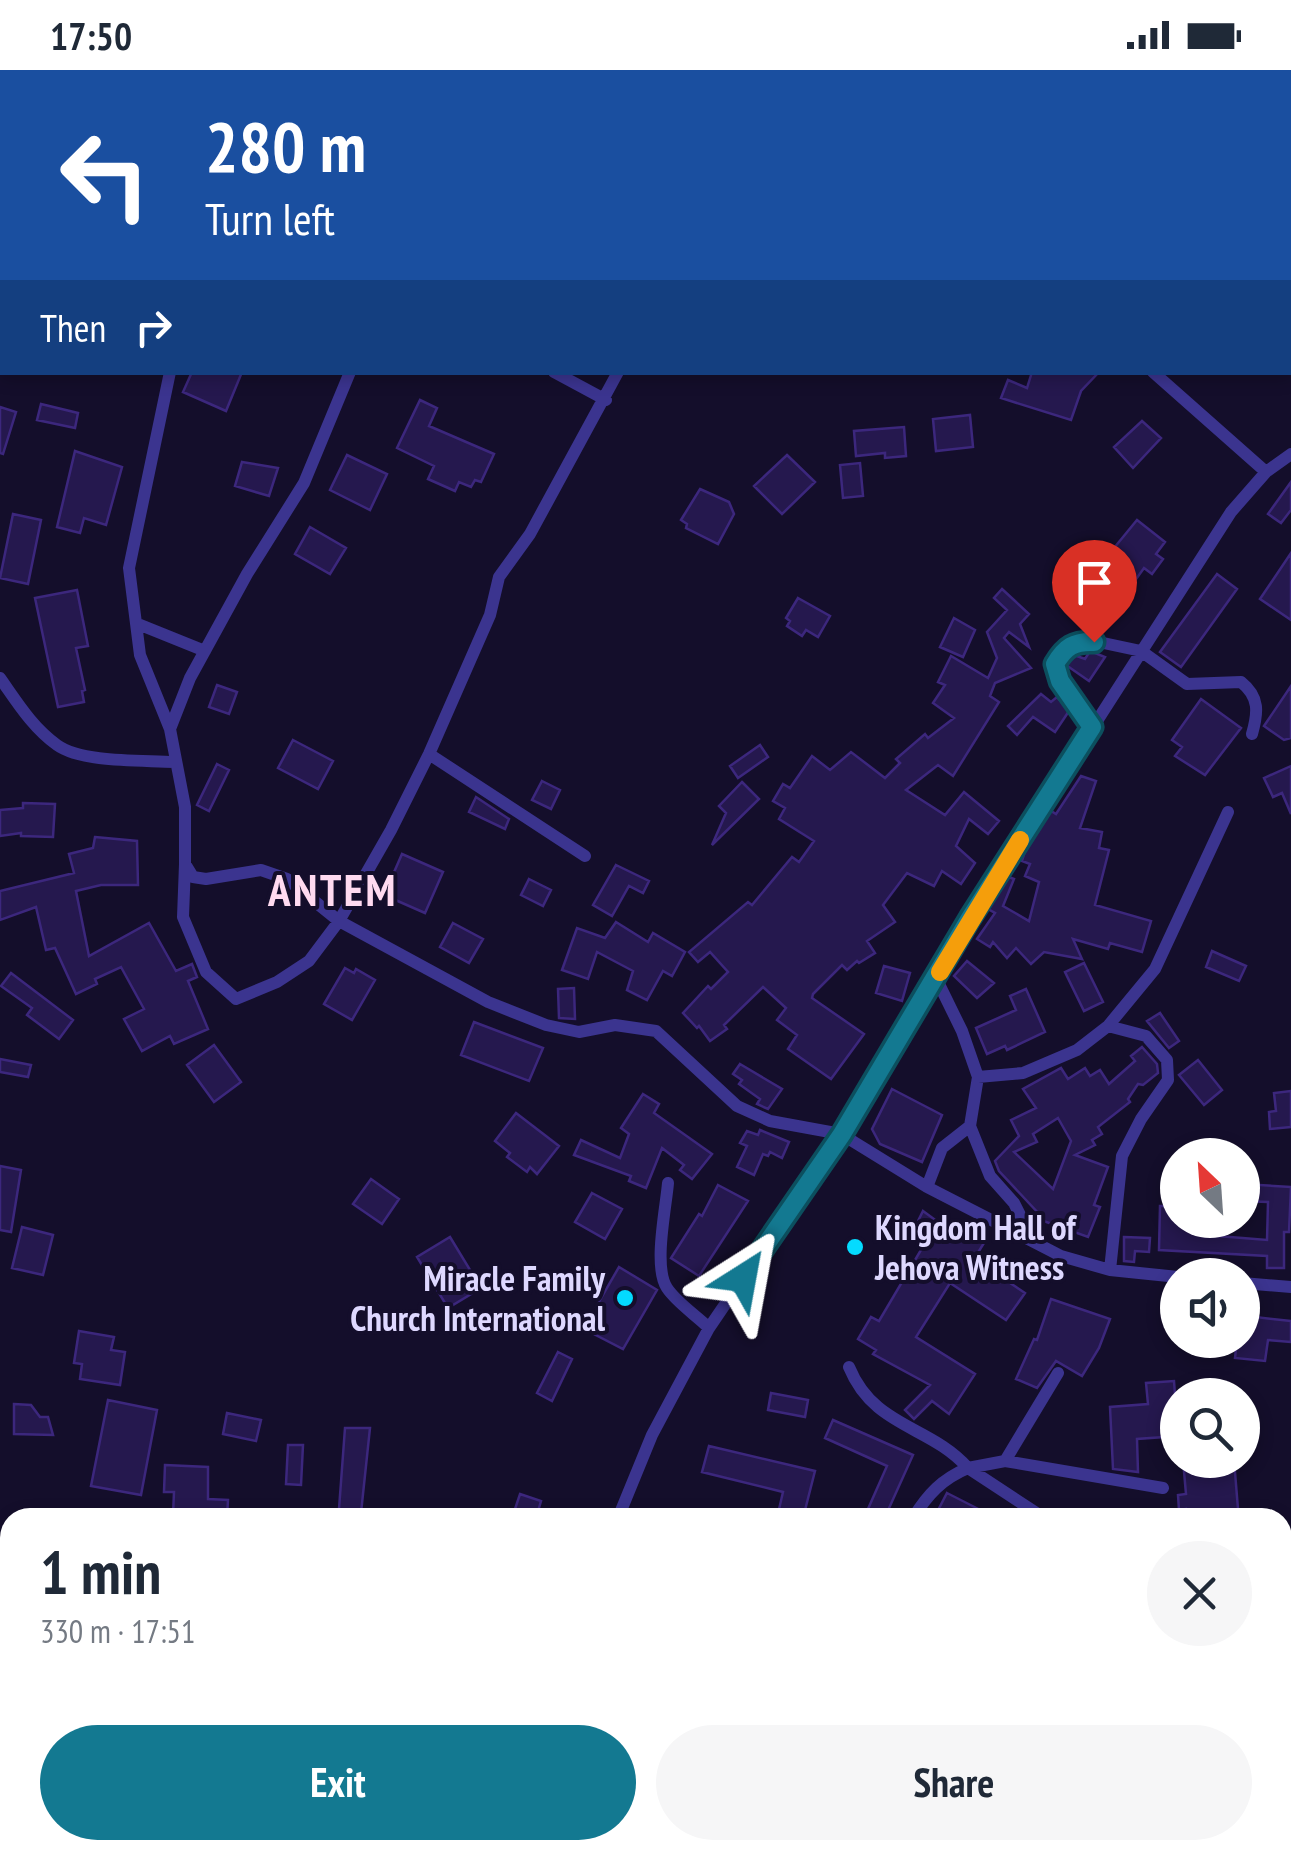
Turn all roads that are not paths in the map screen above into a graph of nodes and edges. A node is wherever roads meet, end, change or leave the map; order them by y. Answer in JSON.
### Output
{"nodes":[{"id":1,"x":169,"y":375,"type":"edge"},
{"id":2,"x":349,"y":375,"type":"edge"},
{"id":3,"x":560,"y":375,"type":"edge"},
{"id":4,"x":617,"y":375,"type":"edge"},
{"id":5,"x":1155,"y":375,"type":"edge"},
{"id":6,"x":606,"y":400,"type":"junction"},
{"id":7,"x":1291,"y":454,"type":"edge"},
{"id":8,"x":1266,"y":472,"type":"junction"},
{"id":9,"x":138,"y":624,"type":"junction"},
{"id":10,"x":205,"y":651,"type":"junction"},
{"id":11,"x":1141,"y":651,"type":"junction"},
{"id":12,"x":0,"y":678,"type":"edge"},
{"id":13,"x":1092,"y":727,"type":"junction"},
{"id":14,"x":170,"y":729,"type":"junction"},
{"id":15,"x":1252,"y":734,"type":"dead end"},
{"id":16,"x":429,"y":754,"type":"junction"},
{"id":17,"x":174,"y":762,"type":"junction"},
{"id":18,"x":1228,"y":812,"type":"dead end"},
{"id":19,"x":585,"y":856,"type":"dead end"},
{"id":20,"x":185,"y":864,"type":"junction"},
{"id":21,"x":339,"y":920,"type":"junction"},
{"id":22,"x":936,"y":978,"type":"junction"},
{"id":23,"x":1108,"y":1026,"type":"junction"},
{"id":24,"x":978,"y":1077,"type":"junction"},
{"id":25,"x":970,"y":1126,"type":"junction"},
{"id":26,"x":842,"y":1134,"type":"junction"},
{"id":27,"x":668,"y":1183,"type":"dead end"},
{"id":28,"x":927,"y":1187,"type":"junction"},
{"id":29,"x":1033,"y":1240,"type":"junction"},
{"id":30,"x":1110,"y":1270,"type":"junction"},
{"id":31,"x":1160,"y":1275,"type":"edge"},
{"id":32,"x":1260,"y":1284,"type":"edge"},
{"id":33,"x":1291,"y":1287,"type":"edge"},
{"id":34,"x":709,"y":1328,"type":"junction"},
{"id":35,"x":850,"y":1367,"type":"dead end"},
{"id":36,"x":1058,"y":1373,"type":"dead end"},
{"id":37,"x":1005,"y":1461,"type":"junction"},
{"id":38,"x":968,"y":1468,"type":"junction"},
{"id":39,"x":1162,"y":1488,"type":"dead end"},
{"id":40,"x":622,"y":1508,"type":"edge"},
{"id":41,"x":919,"y":1508,"type":"edge"},
{"id":42,"x":1029,"y":1508,"type":"edge"}],
"edges":[{"from":1,"to":9,"type":"street"},
{"from":2,"to":10,"type":"street"},
{"from":3,"to":6,"type":"street"},
{"from":4,"to":6,"type":"street"},
{"from":5,"to":8,"type":"street"},
{"from":6,"to":16,"type":"street"},
{"from":7,"to":8,"type":"street"},
{"from":8,"to":11,"type":"street"},
{"from":9,"to":10,"type":"street"},
{"from":9,"to":14,"type":"street"},
{"from":10,"to":14,"type":"street"},
{"from":11,"to":13,"type":"street"},
{"from":11,"to":13,"type":"street"},
{"from":11,"to":15,"type":"street"},
{"from":12,"to":17,"type":"street"},
{"from":13,"to":22,"type":"street"},
{"from":14,"to":17,"type":"street"},
{"from":16,"to":19,"type":"street"},
{"from":16,"to":21,"type":"street"},
{"from":17,"to":20,"type":"street"},
{"from":18,"to":23,"type":"street"},
{"from":20,"to":21,"type":"street"},
{"from":20,"to":21,"type":"street"},
{"from":21,"to":26,"type":"street"},
{"from":22,"to":24,"type":"street"},
{"from":22,"to":26,"type":"street"},
{"from":23,"to":24,"type":"street"},
{"from":23,"to":30,"type":"street"},
{"from":24,"to":25,"type":"street"},
{"from":25,"to":28,"type":"street"},
{"from":25,"to":29,"type":"street"},
{"from":26,"to":28,"type":"street"},
{"from":26,"to":34,"type":"street"},
{"from":27,"to":34,"type":"street"},
{"from":28,"to":29,"type":"street"},
{"from":29,"to":30,"type":"street"},
{"from":30,"to":31,"type":"street"},
{"from":32,"to":33,"type":"street"},
{"from":34,"to":40,"type":"street"},
{"from":35,"to":38,"type":"street"},
{"from":36,"to":37,"type":"street"},
{"from":37,"to":38,"type":"street"},
{"from":37,"to":39,"type":"street"},
{"from":38,"to":41,"type":"street"},
{"from":38,"to":42,"type":"street"}]}
